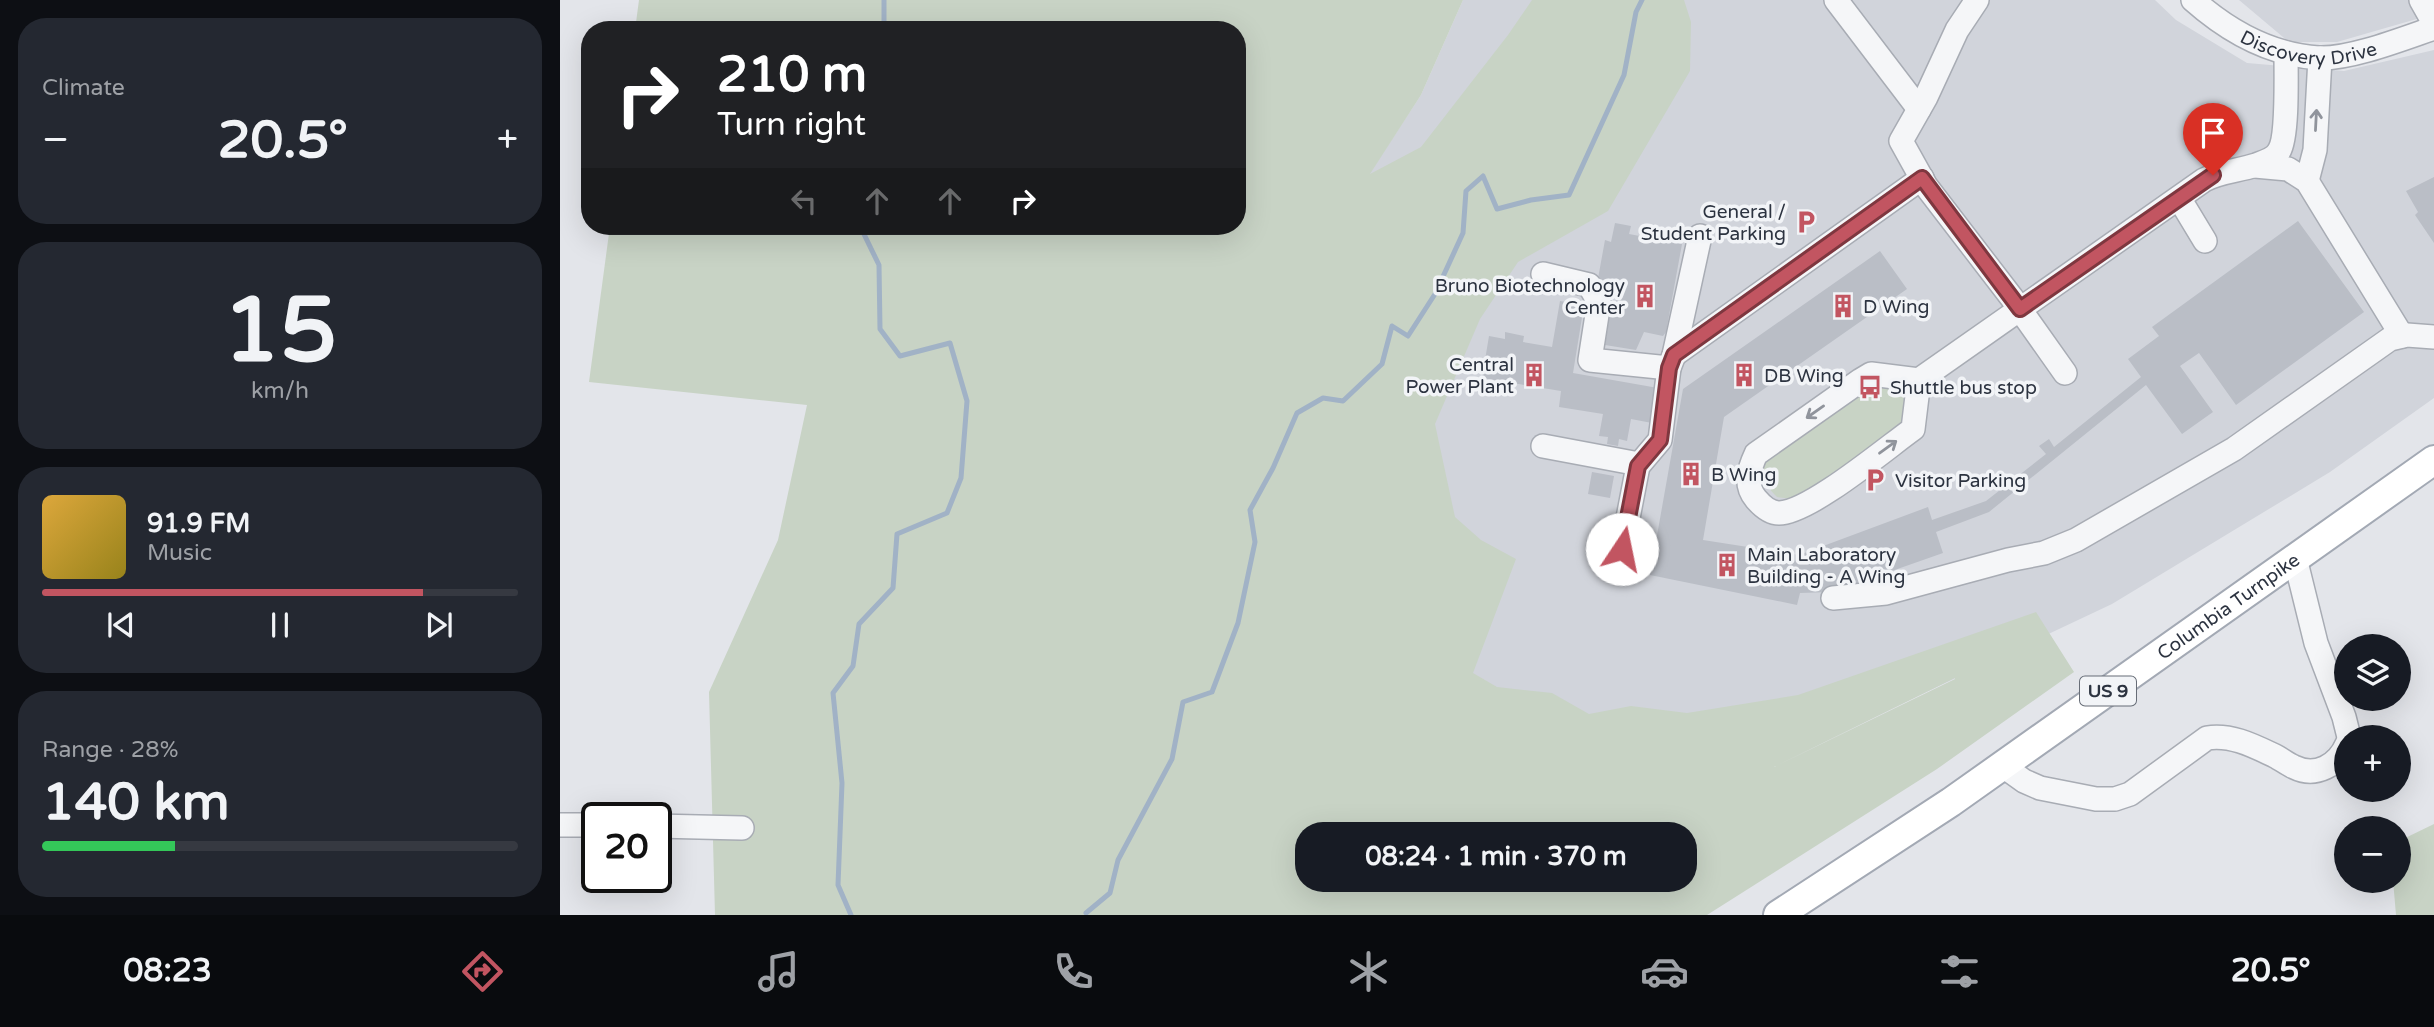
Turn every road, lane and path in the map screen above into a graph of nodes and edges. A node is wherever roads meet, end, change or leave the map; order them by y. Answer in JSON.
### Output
{"nodes":[{"id":1,"x":1836,"y":0,"type":"edge"},
{"id":2,"x":1977,"y":0,"type":"edge"},
{"id":3,"x":2193,"y":0,"type":"edge"},
{"id":4,"x":2421,"y":0,"type":"edge"},
{"id":5,"x":2434,"y":26,"type":"edge"},
{"id":6,"x":2286,"y":53,"type":"junction"},
{"id":7,"x":2320,"y":58,"type":"junction"},
{"id":8,"x":1919,"y":109,"type":"junction"},
{"id":9,"x":2280,"y":147,"type":"junction"},
{"id":10,"x":2252,"y":166,"type":"junction"},
{"id":11,"x":2288,"y":169,"type":"junction"},
{"id":12,"x":1922,"y":178,"type":"junction"},
{"id":13,"x":2307,"y":181,"type":"junction"},
{"id":14,"x":2179,"y":198,"type":"junction"},
{"id":15,"x":1700,"y":236,"type":"dead end"},
{"id":16,"x":2205,"y":241,"type":"dead end"},
{"id":17,"x":1543,"y":274,"type":"dead end"},
{"id":18,"x":2020,"y":309,"type":"junction"},
{"id":19,"x":2402,"y":336,"type":"junction"},
{"id":20,"x":2434,"y":337,"type":"edge"},
{"id":21,"x":1672,"y":361,"type":"junction"},
{"id":22,"x":2065,"y":373,"type":"dead end"},
{"id":23,"x":1919,"y":380,"type":"junction"},
{"id":24,"x":1543,"y":446,"type":"dead end"},
{"id":25,"x":2434,"y":460,"type":"edge"},
{"id":26,"x":1639,"y":464,"type":"junction"},
{"id":27,"x":1622,"y":549,"type":"dead end"},
{"id":28,"x":2295,"y":558,"type":"junction"},
{"id":29,"x":1833,"y":598,"type":"dead end"},
{"id":30,"x":2346,"y":725,"type":"edge"},
{"id":31,"x":2334,"y":763,"type":"edge"},
{"id":32,"x":2003,"y":765,"type":"junction"},
{"id":33,"x":560,"y":824,"type":"edge"},
{"id":34,"x":581,"y":825,"type":"edge"},
{"id":35,"x":672,"y":827,"type":"edge"},
{"id":36,"x":742,"y":828,"type":"dead end"},
{"id":37,"x":1778,"y":915,"type":"edge"}],
"edges":[{"from":1,"to":8,"type":"street"},
{"from":2,"to":8,"type":"street"},
{"from":3,"to":6,"type":"street","name":"Discovery Drive"},
{"from":4,"to":5,"type":"street"},
{"from":5,"to":7,"type":"street","name":"Discovery Drive"},
{"from":6,"to":7,"type":"street","name":"Discovery Drive"},
{"from":6,"to":9,"type":"street"},
{"from":13,"to":7,"type":"street","one_way":true},
{"from":8,"to":12,"type":"street"},
{"from":9,"to":10,"type":"street"},
{"from":9,"to":11,"type":"street"},
{"from":10,"to":11,"type":"street"},
{"from":10,"to":14,"type":"street"},
{"from":11,"to":13,"type":"street"},
{"from":12,"to":18,"type":"street"},
{"from":12,"to":21,"type":"street"},
{"from":13,"to":19,"type":"street"},
{"from":14,"to":16,"type":"street"},
{"from":14,"to":18,"type":"street"},
{"from":15,"to":21,"type":"street"},
{"from":17,"to":21,"type":"street"},
{"from":18,"to":22,"type":"street"},
{"from":18,"to":23,"type":"street"},
{"from":19,"to":20,"type":"street"},
{"from":19,"to":29,"type":"street"},
{"from":21,"to":26,"type":"street"},
{"from":23,"to":23,"type":"street","one_way":true},
{"from":24,"to":26,"type":"street"},
{"from":25,"to":28,"type":"main road","name":"Columbia Turnpike","number":"US 9"},
{"from":26,"to":27,"type":"street"},
{"from":28,"to":30,"type":"street"},
{"from":28,"to":32,"type":"main road","name":"Columbia Turnpike","number":"US 9"},
{"from":31,"to":32,"type":"street"},
{"from":32,"to":37,"type":"main road","name":"Columbia Turnpike","number":"US 9"},
{"from":33,"to":34,"type":"street"},
{"from":35,"to":36,"type":"street"}]}
